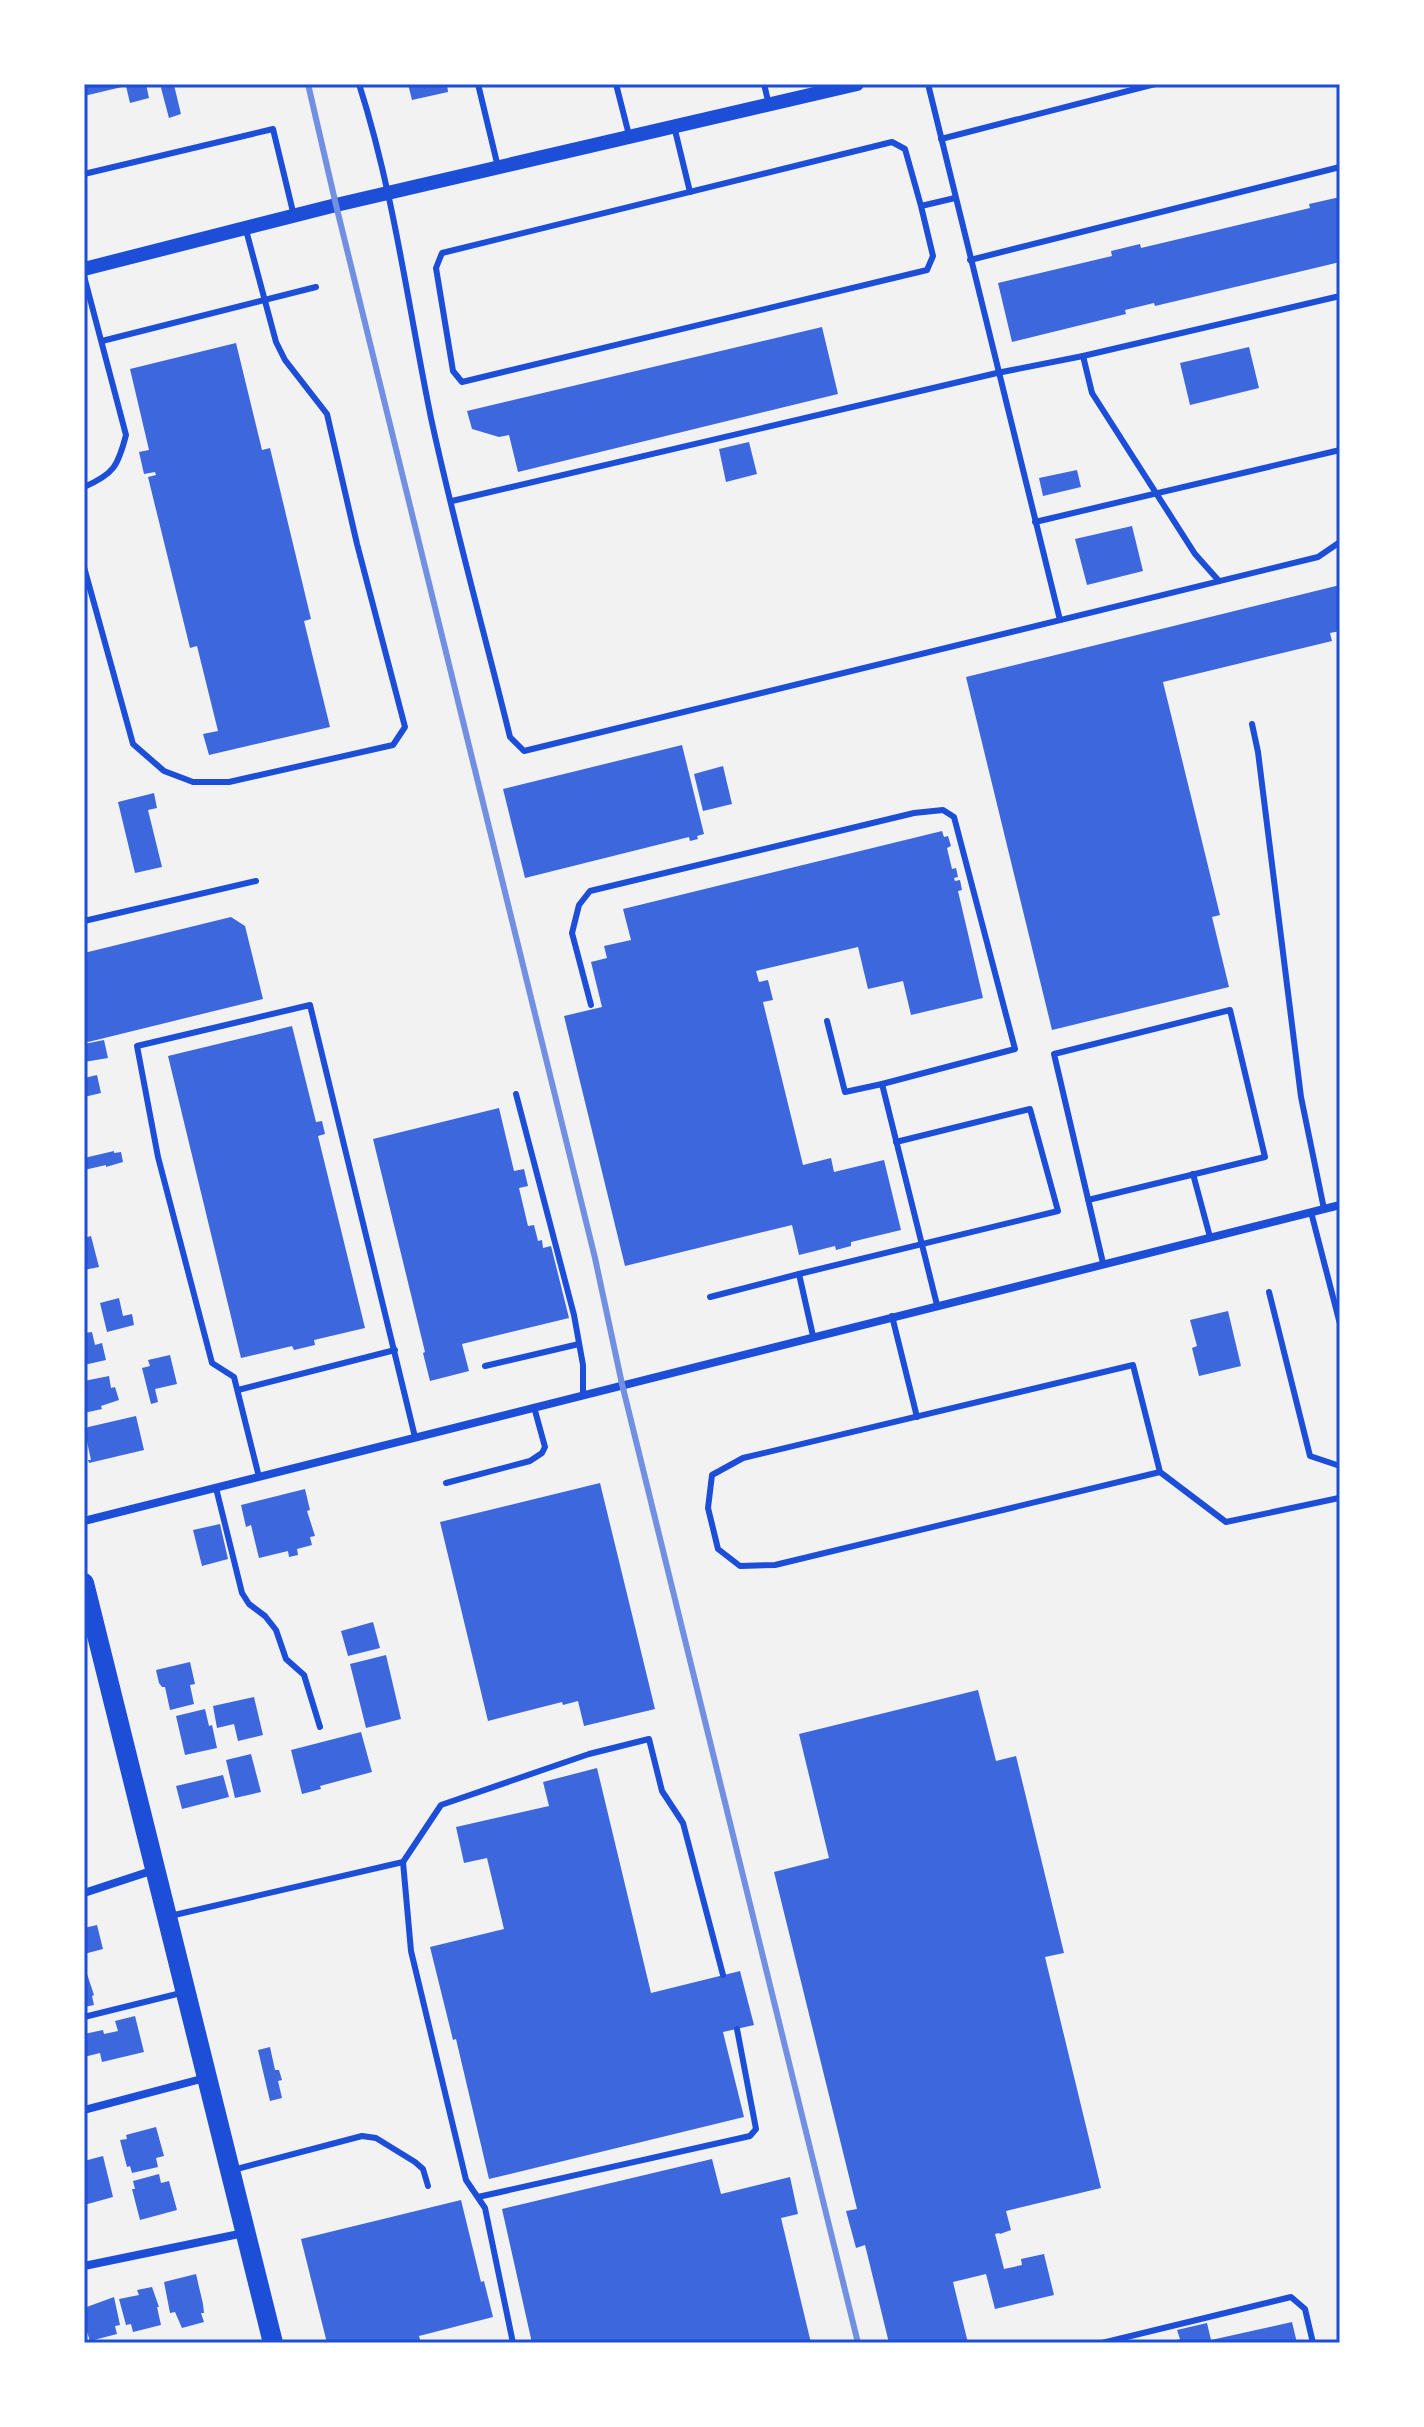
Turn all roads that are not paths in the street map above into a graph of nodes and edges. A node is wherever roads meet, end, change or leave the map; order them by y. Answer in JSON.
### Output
{"nodes":[{"id":1,"x":359,"y":84,"type":"edge"},
{"id":2,"x":478,"y":84,"type":"edge"},
{"id":3,"x":616,"y":84,"type":"edge"},
{"id":4,"x":764,"y":84,"type":"edge"},
{"id":5,"x":857,"y":84,"type":"edge"},
{"id":6,"x":928,"y":84,"type":"edge"},
{"id":7,"x":1155,"y":84,"type":"edge"},
{"id":8,"x":769,"y":105,"type":"junction"},
{"id":9,"x":674,"y":126,"type":"junction"},
{"id":10,"x":630,"y":137,"type":"junction"},
{"id":11,"x":941,"y":139,"type":"junction"},
{"id":12,"x":498,"y":167,"type":"junction"},
{"id":13,"x":1340,"y":167,"type":"edge"},
{"id":14,"x":84,"y":174,"type":"edge"},
{"id":15,"x":690,"y":192,"type":"junction"},
{"id":16,"x":388,"y":193,"type":"junction"},
{"id":17,"x":955,"y":198,"type":"junction"},
{"id":18,"x":921,"y":206,"type":"junction"},
{"id":19,"x":294,"y":216,"type":"junction"},
{"id":20,"x":246,"y":228,"type":"junction"},
{"id":21,"x":970,"y":260,"type":"junction"},
{"id":22,"x":84,"y":269,"type":"edge"},
{"id":23,"x":84,"y":276,"type":"edge"},
{"id":24,"x":316,"y":287,"type":"dead end"},
{"id":25,"x":1340,"y":296,"type":"edge"},
{"id":26,"x":265,"y":300,"type":"junction"},
{"id":27,"x":102,"y":341,"type":"junction"},
{"id":28,"x":1083,"y":356,"type":"junction"},
{"id":29,"x":997,"y":373,"type":"junction"},
{"id":30,"x":1340,"y":450,"type":"edge"},
{"id":31,"x":84,"y":487,"type":"edge"},
{"id":32,"x":1156,"y":494,"type":"junction"},
{"id":33,"x":452,"y":501,"type":"junction"},
{"id":34,"x":1035,"y":522,"type":"junction"},
{"id":35,"x":1340,"y":542,"type":"edge"},
{"id":36,"x":84,"y":567,"type":"edge"},
{"id":37,"x":1219,"y":581,"type":"junction"},
{"id":38,"x":1060,"y":620,"type":"junction"},
{"id":39,"x":1252,"y":724,"type":"dead end"},
{"id":40,"x":256,"y":881,"type":"dead end"},
{"id":41,"x":84,"y":921,"type":"edge"},
{"id":42,"x":591,"y":1005,"type":"dead end"},
{"id":43,"x":827,"y":1021,"type":"dead end"},
{"id":44,"x":882,"y":1084,"type":"junction"},
{"id":45,"x":516,"y":1094,"type":"dead end"},
{"id":46,"x":896,"y":1142,"type":"junction"},
{"id":47,"x":1193,"y":1174,"type":"junction"},
{"id":48,"x":1088,"y":1200,"type":"junction"},
{"id":49,"x":1340,"y":1205,"type":"edge"},
{"id":50,"x":1324,"y":1209,"type":"junction"},
{"id":51,"x":1311,"y":1212,"type":"junction"},
{"id":52,"x":1210,"y":1237,"type":"junction"},
{"id":53,"x":921,"y":1244,"type":"junction"},
{"id":54,"x":1103,"y":1263,"type":"junction"},
{"id":55,"x":799,"y":1274,"type":"junction"},
{"id":56,"x":1269,"y":1292,"type":"dead end"},
{"id":57,"x":710,"y":1297,"type":"dead end"},
{"id":58,"x":937,"y":1305,"type":"junction"},
{"id":59,"x":892,"y":1316,"type":"junction"},
{"id":60,"x":1340,"y":1324,"type":"edge"},
{"id":61,"x":813,"y":1336,"type":"junction"},
{"id":62,"x":579,"y":1344,"type":"junction"},
{"id":63,"x":395,"y":1350,"type":"junction"},
{"id":64,"x":485,"y":1366,"type":"dead end"},
{"id":65,"x":238,"y":1390,"type":"junction"},
{"id":66,"x":583,"y":1394,"type":"junction"},
{"id":67,"x":534,"y":1407,"type":"junction"},
{"id":68,"x":917,"y":1417,"type":"junction"},
{"id":69,"x":415,"y":1437,"type":"junction"},
{"id":70,"x":1340,"y":1466,"type":"edge"},
{"id":71,"x":1160,"y":1472,"type":"junction"},
{"id":72,"x":259,"y":1477,"type":"junction"},
{"id":73,"x":446,"y":1483,"type":"dead end"},
{"id":74,"x":216,"y":1488,"type":"junction"},
{"id":75,"x":1340,"y":1497,"type":"edge"},
{"id":76,"x":1340,"y":1505,"type":"edge"},
{"id":77,"x":84,"y":1521,"type":"edge"},
{"id":78,"x":84,"y":1583,"type":"edge"},
{"id":79,"x":320,"y":1727,"type":"dead end"},
{"id":80,"x":403,"y":1862,"type":"junction"},
{"id":81,"x":155,"y":1870,"type":"junction"},
{"id":82,"x":84,"y":1893,"type":"edge"},
{"id":83,"x":166,"y":1917,"type":"junction"},
{"id":84,"x":723,"y":1975,"type":"dead end"},
{"id":85,"x":185,"y":1992,"type":"junction"},
{"id":86,"x":84,"y":2017,"type":"edge"},
{"id":87,"x":737,"y":2029,"type":"dead end"},
{"id":88,"x":206,"y":2078,"type":"junction"},
{"id":89,"x":84,"y":2110,"type":"edge"},
{"id":90,"x":230,"y":2171,"type":"junction"},
{"id":91,"x":428,"y":2186,"type":"dead end"},
{"id":92,"x":478,"y":2197,"type":"junction"},
{"id":93,"x":245,"y":2233,"type":"junction"},
{"id":94,"x":84,"y":2266,"type":"edge"},
{"id":95,"x":273,"y":2343,"type":"edge"},
{"id":96,"x":513,"y":2343,"type":"edge"},
{"id":97,"x":1102,"y":2343,"type":"edge"},
{"id":98,"x":1313,"y":2343,"type":"edge"}],
"edges":[{"from":1,"to":16,"type":"lane"},
{"from":2,"to":12,"type":"lane"},
{"from":3,"to":10,"type":"lane"},
{"from":4,"to":8,"type":"lane"},
{"from":5,"to":8,"type":"street"},
{"from":6,"to":11,"type":"lane"},
{"from":7,"to":11,"type":"lane"},
{"from":8,"to":9,"type":"street"},
{"from":9,"to":10,"type":"street"},
{"from":9,"to":15,"type":"lane"},
{"from":10,"to":12,"type":"street"},
{"from":11,"to":17,"type":"lane"},
{"from":12,"to":16,"type":"street"},
{"from":13,"to":21,"type":"lane"},
{"from":14,"to":19,"type":"lane"},
{"from":15,"to":18,"type":"lane"},
{"from":15,"to":18,"type":"lane"},
{"from":16,"to":19,"type":"street"},
{"from":16,"to":33,"type":"lane"},
{"from":17,"to":18,"type":"lane"},
{"from":17,"to":21,"type":"lane"},
{"from":19,"to":20,"type":"street"},
{"from":20,"to":22,"type":"street"},
{"from":20,"to":26,"type":"lane"},
{"from":21,"to":29,"type":"lane"},
{"from":23,"to":27,"type":"lane"},
{"from":24,"to":26,"type":"lane"},
{"from":25,"to":28,"type":"lane"},
{"from":26,"to":27,"type":"lane"},
{"from":26,"to":36,"type":"lane"},
{"from":27,"to":31,"type":"lane"},
{"from":28,"to":29,"type":"lane"},
{"from":28,"to":32,"type":"lane"},
{"from":29,"to":33,"type":"lane"},
{"from":29,"to":34,"type":"lane"},
{"from":30,"to":32,"type":"lane"},
{"from":32,"to":34,"type":"lane"},
{"from":32,"to":37,"type":"lane"},
{"from":33,"to":38,"type":"lane"},
{"from":34,"to":38,"type":"lane"},
{"from":35,"to":37,"type":"lane"},
{"from":37,"to":38,"type":"lane"},
{"from":39,"to":50,"type":"lane"},
{"from":40,"to":41,"type":"lane"},
{"from":42,"to":44,"type":"lane"},
{"from":43,"to":44,"type":"lane"},
{"from":44,"to":46,"type":"lane"},
{"from":45,"to":62,"type":"lane"},
{"from":46,"to":53,"type":"lane"},
{"from":46,"to":53,"type":"lane"},
{"from":47,"to":48,"type":"lane"},
{"from":47,"to":48,"type":"lane"},
{"from":47,"to":52,"type":"lane"},
{"from":48,"to":54,"type":"lane"},
{"from":49,"to":50,"type":"street"},
{"from":50,"to":51,"type":"street"},
{"from":51,"to":52,"type":"street"},
{"from":51,"to":60,"type":"lane"},
{"from":52,"to":54,"type":"street"},
{"from":53,"to":55,"type":"lane"},
{"from":53,"to":58,"type":"lane"},
{"from":54,"to":58,"type":"street"},
{"from":55,"to":57,"type":"lane"},
{"from":55,"to":61,"type":"lane"},
{"from":56,"to":70,"type":"lane"},
{"from":58,"to":59,"type":"street"},
{"from":59,"to":61,"type":"street"},
{"from":59,"to":68,"type":"lane"},
{"from":61,"to":66,"type":"street"},
{"from":62,"to":64,"type":"lane"},
{"from":62,"to":66,"type":"lane"},
{"from":63,"to":65,"type":"lane"},
{"from":63,"to":65,"type":"lane"},
{"from":63,"to":69,"type":"lane"},
{"from":65,"to":72,"type":"lane"},
{"from":66,"to":67,"type":"street"},
{"from":67,"to":69,"type":"street"},
{"from":67,"to":73,"type":"lane"},
{"from":68,"to":71,"type":"lane"},
{"from":68,"to":71,"type":"lane"},
{"from":69,"to":72,"type":"street"},
{"from":71,"to":75,"type":"lane"},
{"from":72,"to":74,"type":"street"},
{"from":74,"to":77,"type":"street"},
{"from":74,"to":79,"type":"lane"},
{"from":75,"to":76,"type":"lane"},
{"from":78,"to":81,"type":"main road"},
{"from":80,"to":83,"type":"lane"},
{"from":80,"to":84,"type":"lane"},
{"from":80,"to":92,"type":"lane"},
{"from":81,"to":82,"type":"street"},
{"from":81,"to":83,"type":"main road"},
{"from":83,"to":85,"type":"main road"},
{"from":85,"to":86,"type":"lane"},
{"from":85,"to":88,"type":"main road"},
{"from":87,"to":92,"type":"lane"},
{"from":88,"to":89,"type":"street"},
{"from":88,"to":90,"type":"main road"},
{"from":90,"to":91,"type":"lane"},
{"from":90,"to":93,"type":"main road"},
{"from":92,"to":96,"type":"lane"},
{"from":93,"to":94,"type":"street"},
{"from":93,"to":95,"type":"main road"},
{"from":97,"to":98,"type":"lane"}]}
